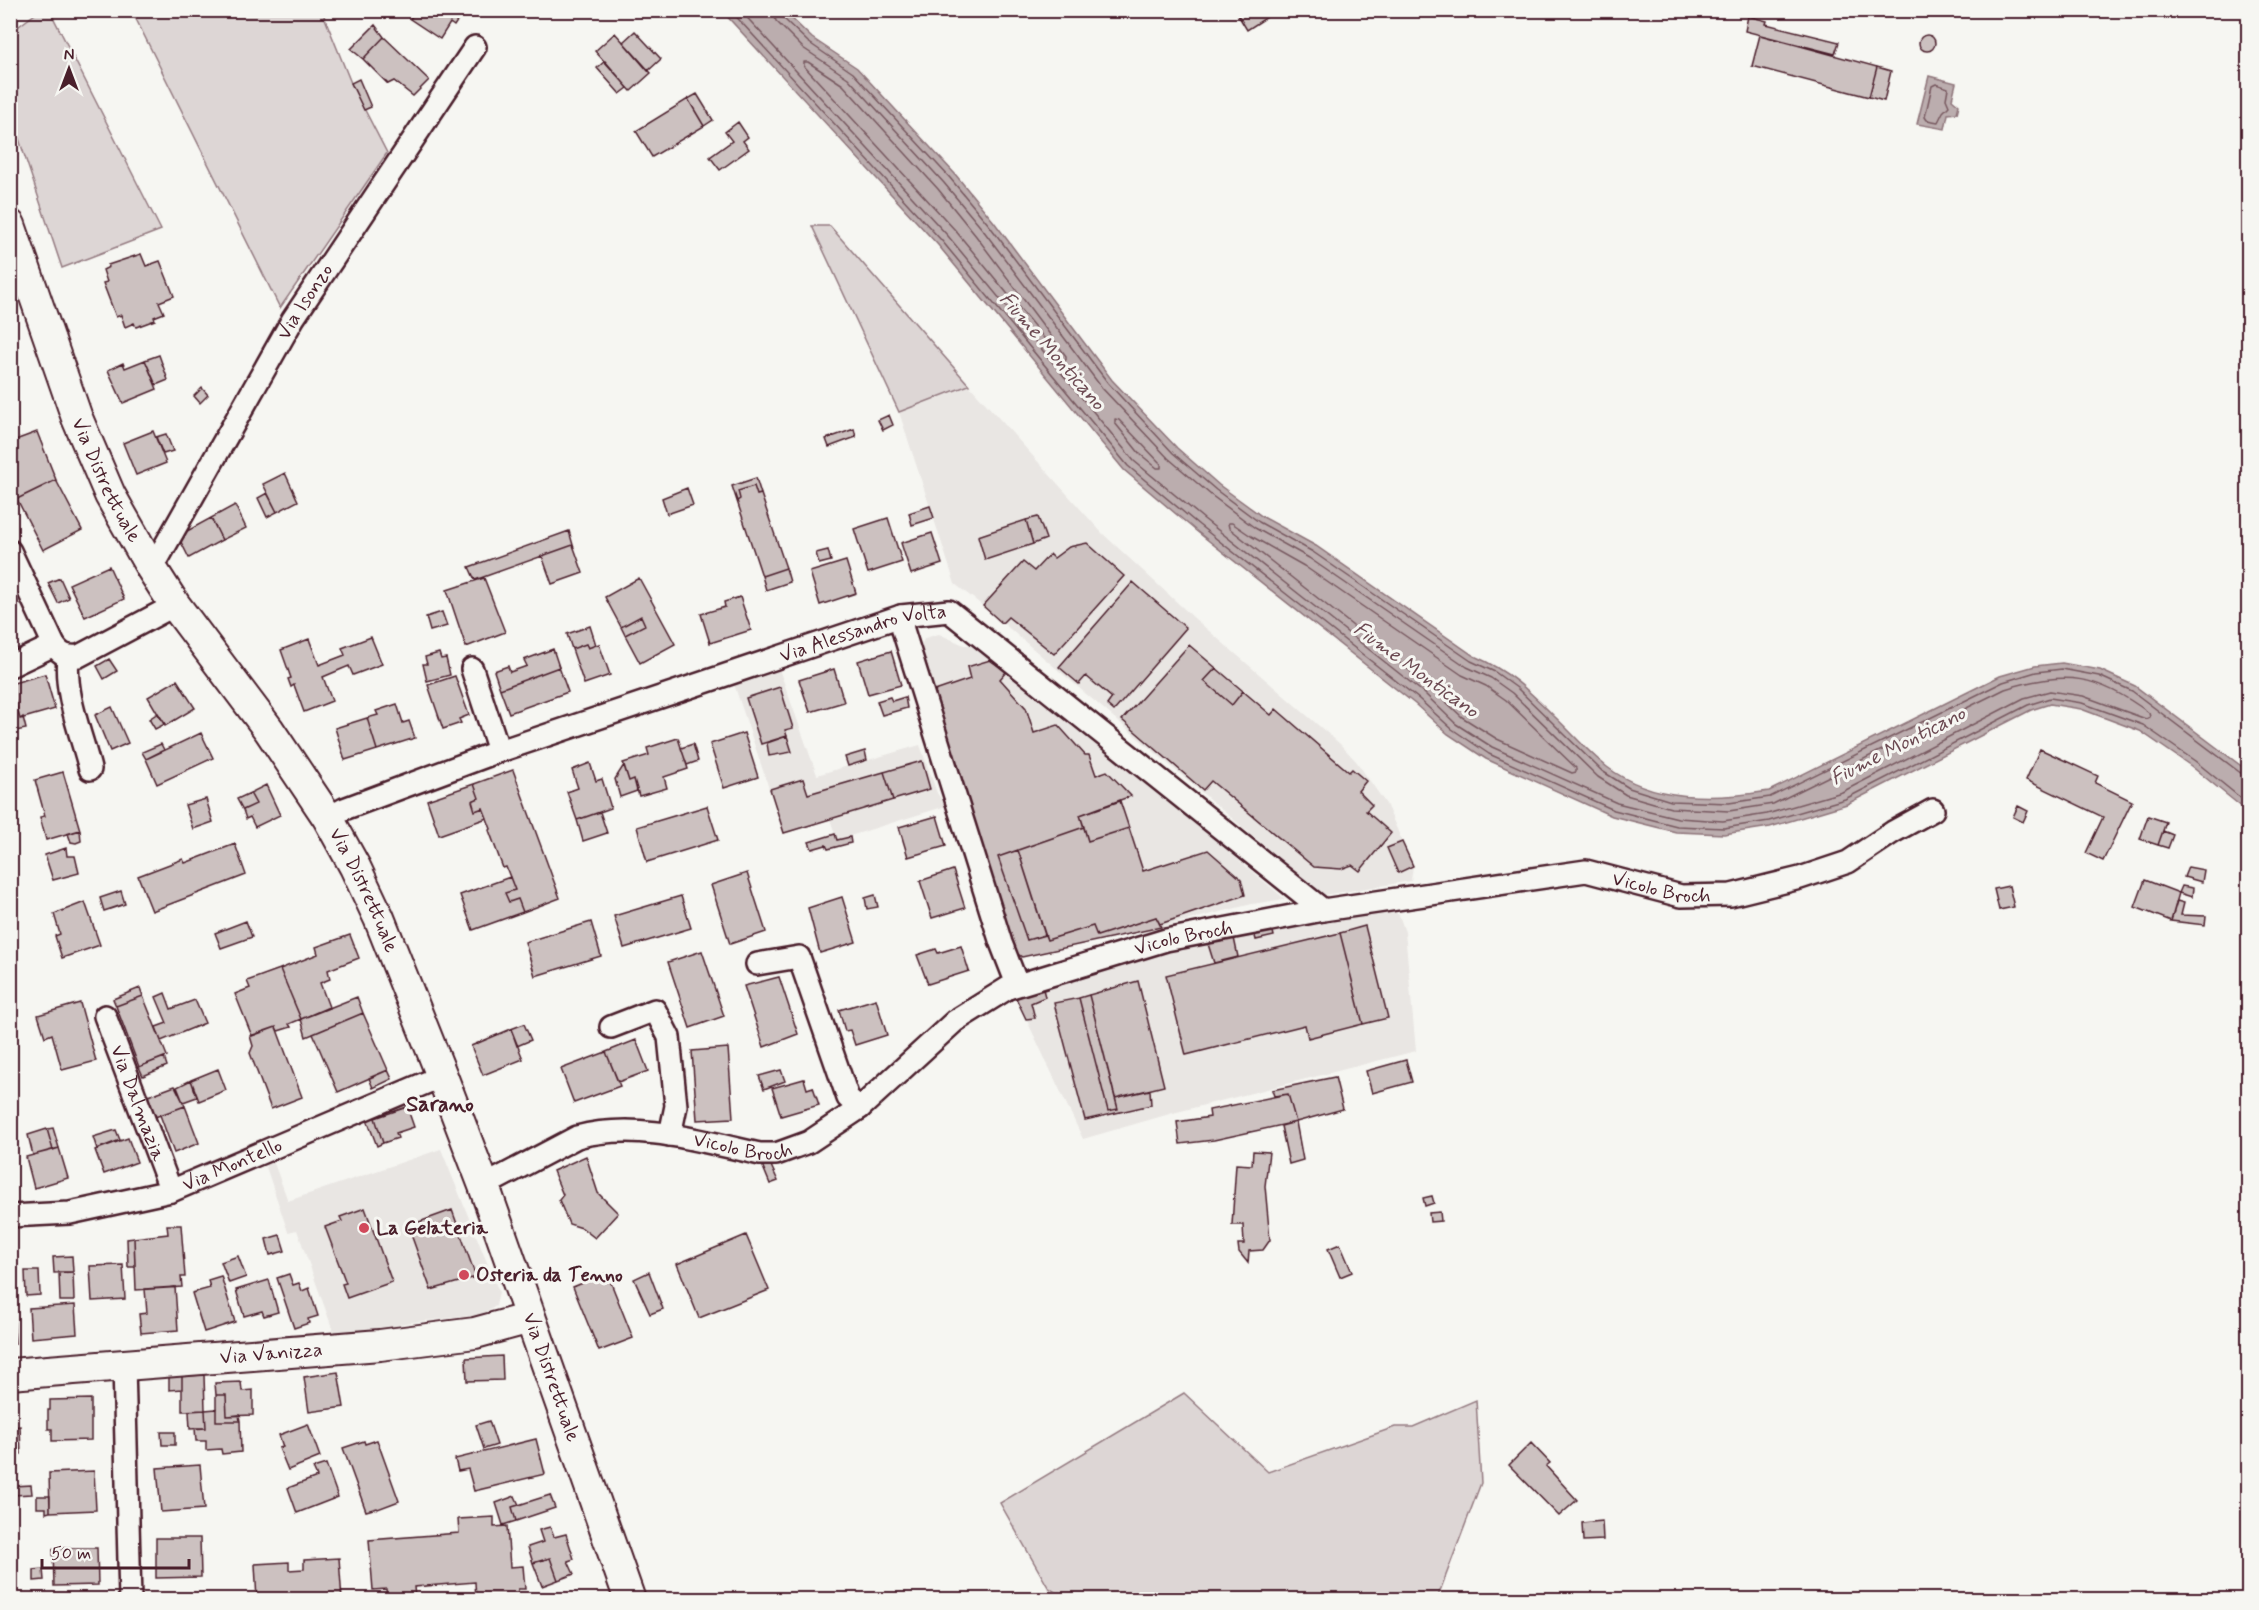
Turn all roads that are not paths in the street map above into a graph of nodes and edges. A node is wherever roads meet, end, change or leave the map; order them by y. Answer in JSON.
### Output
{"nodes":[{"id":1,"x":475,"y":47,"type":"dead end"},
{"id":2,"x":10,"y":225,"type":"edge"},
{"id":3,"x":10,"y":551,"type":"edge"},
{"id":4,"x":152,"y":569,"type":"junction"},
{"id":5,"x":175,"y":606,"type":"junction"},
{"id":6,"x":901,"y":616,"type":"junction"},
{"id":7,"x":61,"y":651,"type":"junction"},
{"id":8,"x":10,"y":666,"type":"edge"},
{"id":9,"x":472,"y":669,"type":"dead end"},
{"id":10,"x":497,"y":752,"type":"junction"},
{"id":11,"x":90,"y":769,"type":"dead end"},
{"id":12,"x":1933,"y":810,"type":"dead end"},
{"id":13,"x":328,"y":818,"type":"junction"},
{"id":14,"x":1323,"y":910,"type":"junction"},
{"id":15,"x":757,"y":964,"type":"dead end"},
{"id":16,"x":1017,"y":984,"type":"junction"},
{"id":17,"x":105,"y":1016,"type":"dead end"},
{"id":18,"x":611,"y":1027,"type":"dead end"},
{"id":19,"x":442,"y":1076,"type":"junction"},
{"id":20,"x":860,"y":1108,"type":"junction"},
{"id":21,"x":670,"y":1135,"type":"junction"},
{"id":22,"x":484,"y":1186,"type":"junction"},
{"id":23,"x":171,"y":1191,"type":"junction"},
{"id":24,"x":10,"y":1216,"type":"edge"},
{"id":25,"x":530,"y":1318,"type":"junction"},
{"id":26,"x":124,"y":1365,"type":"junction"},
{"id":27,"x":10,"y":1374,"type":"edge"},
{"id":28,"x":130,"y":1599,"type":"edge"},
{"id":29,"x":630,"y":1599,"type":"edge"}],
"edges":[{"from":1,"to":4,"type":"street","name":"Via Isonzo"},
{"from":2,"to":4,"type":"main road","name":"Via Distrettuale"},
{"from":3,"to":7,"type":"street"},
{"from":4,"to":5,"type":"main road","name":"Via Distrettuale"},
{"from":5,"to":7,"type":"street"},
{"from":5,"to":13,"type":"main road","name":"Via Distrettuale"},
{"from":6,"to":10,"type":"street","name":"Via Alessandro Volta"},
{"from":6,"to":14,"type":"street","name":"Via Alessandro Volta"},
{"from":6,"to":16,"type":"street"},
{"from":7,"to":8,"type":"street"},
{"from":7,"to":11,"type":"street"},
{"from":9,"to":10,"type":"street"},
{"from":10,"to":13,"type":"street","name":"Via Alessandro Volta"},
{"from":12,"to":14,"type":"street","name":"Vicolo Broch"},
{"from":13,"to":19,"type":"main road","name":"Via Distrettuale"},
{"from":14,"to":16,"type":"street","name":"Vicolo Broch"},
{"from":15,"to":20,"type":"street"},
{"from":16,"to":20,"type":"street","name":"Vicolo Broch"},
{"from":17,"to":23,"type":"street","name":"Via Dalmazia"},
{"from":18,"to":21,"type":"street"},
{"from":19,"to":22,"type":"main road","name":"Via Distrettuale"},
{"from":19,"to":23,"type":"street","name":"Via Montello"},
{"from":20,"to":21,"type":"street","name":"Vicolo Broch"},
{"from":21,"to":22,"type":"street","name":"Vicolo Broch"},
{"from":22,"to":25,"type":"main road","name":"Via Distrettuale"},
{"from":23,"to":24,"type":"street","name":"Via Montello"},
{"from":25,"to":26,"type":"main road","name":"Via Vanizza"},
{"from":25,"to":29,"type":"main road","name":"Via Distrettuale"},
{"from":26,"to":27,"type":"main road","name":"Via Vanizza"},
{"from":26,"to":28,"type":"street"}]}
